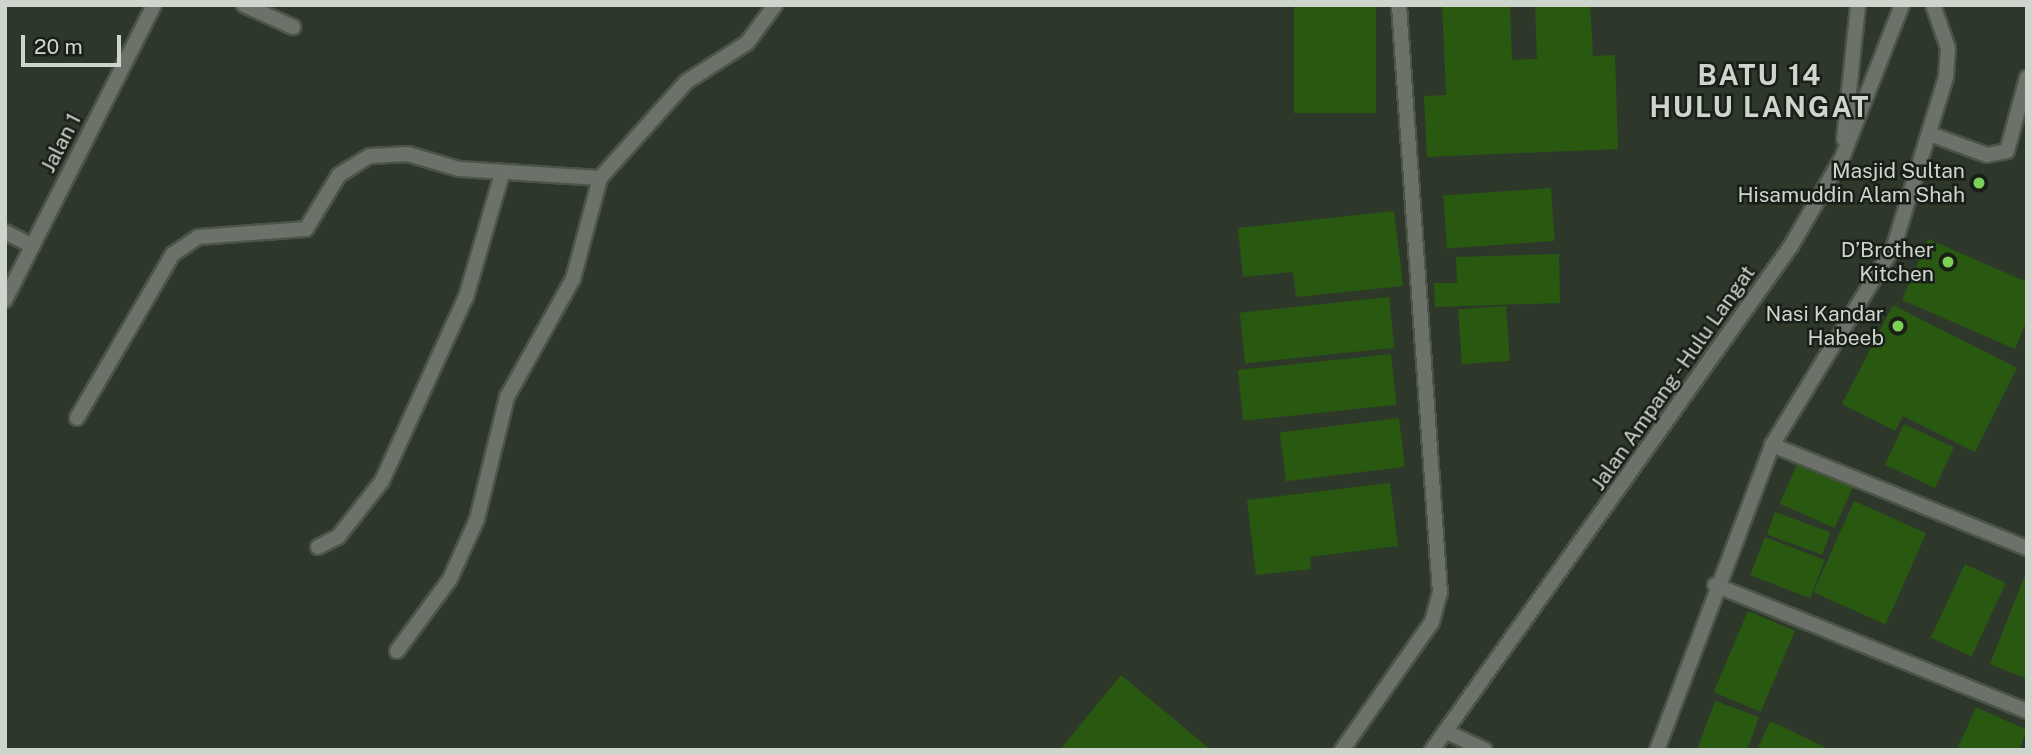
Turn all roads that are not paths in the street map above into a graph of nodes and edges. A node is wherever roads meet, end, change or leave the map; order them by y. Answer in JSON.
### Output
{"nodes":[{"id":1,"x":154,"y":5,"type":"edge"},
{"id":2,"x":244,"y":5,"type":"edge"},
{"id":3,"x":775,"y":5,"type":"edge"},
{"id":4,"x":1399,"y":5,"type":"edge"},
{"id":5,"x":1858,"y":5,"type":"edge"},
{"id":6,"x":1902,"y":5,"type":"edge"},
{"id":7,"x":1933,"y":5,"type":"edge"},
{"id":8,"x":293,"y":26,"type":"dead end"},
{"id":9,"x":2027,"y":78,"type":"edge"},
{"id":10,"x":1930,"y":134,"type":"junction"},
{"id":11,"x":1842,"y":158,"type":"junction"},
{"id":12,"x":502,"y":174,"type":"junction"},
{"id":13,"x":600,"y":178,"type":"junction"},
{"id":14,"x":5,"y":232,"type":"edge"},
{"id":15,"x":33,"y":246,"type":"junction"},
{"id":16,"x":5,"y":300,"type":"edge"},
{"id":17,"x":76,"y":418,"type":"dead end"},
{"id":18,"x":1772,"y":445,"type":"junction"},
{"id":19,"x":318,"y":547,"type":"dead end"},
{"id":20,"x":2027,"y":548,"type":"edge"},
{"id":21,"x":1715,"y":585,"type":"junction"},
{"id":22,"x":397,"y":651,"type":"dead end"},
{"id":23,"x":2027,"y":711,"type":"edge"},
{"id":24,"x":1445,"y":731,"type":"junction"},
{"id":25,"x":1342,"y":750,"type":"edge"},
{"id":26,"x":1432,"y":750,"type":"edge"},
{"id":27,"x":1485,"y":750,"type":"edge"},
{"id":28,"x":1657,"y":750,"type":"edge"}],
"edges":[{"from":1,"to":15,"type":"street","name":"Jalan 1"},
{"from":2,"to":8,"type":"street"},
{"from":3,"to":13,"type":"street"},
{"from":4,"to":25,"type":"street"},
{"from":5,"to":11,"type":"street"},
{"from":6,"to":11,"type":"street","name":"Jalan Ampang - Hulu Langat"},
{"from":7,"to":10,"type":"street"},
{"from":9,"to":10,"type":"street"},
{"from":10,"to":18,"type":"street"},
{"from":11,"to":24,"type":"street","name":"Jalan Ampang - Hulu Langat"},
{"from":12,"to":13,"type":"street"},
{"from":12,"to":17,"type":"street"},
{"from":12,"to":19,"type":"street"},
{"from":13,"to":22,"type":"street"},
{"from":14,"to":15,"type":"street"},
{"from":15,"to":16,"type":"street","name":"Jalan 1"},
{"from":18,"to":20,"type":"street"},
{"from":18,"to":21,"type":"street"},
{"from":21,"to":23,"type":"street"},
{"from":21,"to":28,"type":"street"},
{"from":24,"to":26,"type":"street","name":"Jalan Ampang - Hulu Langat"},
{"from":24,"to":27,"type":"street"}]}
